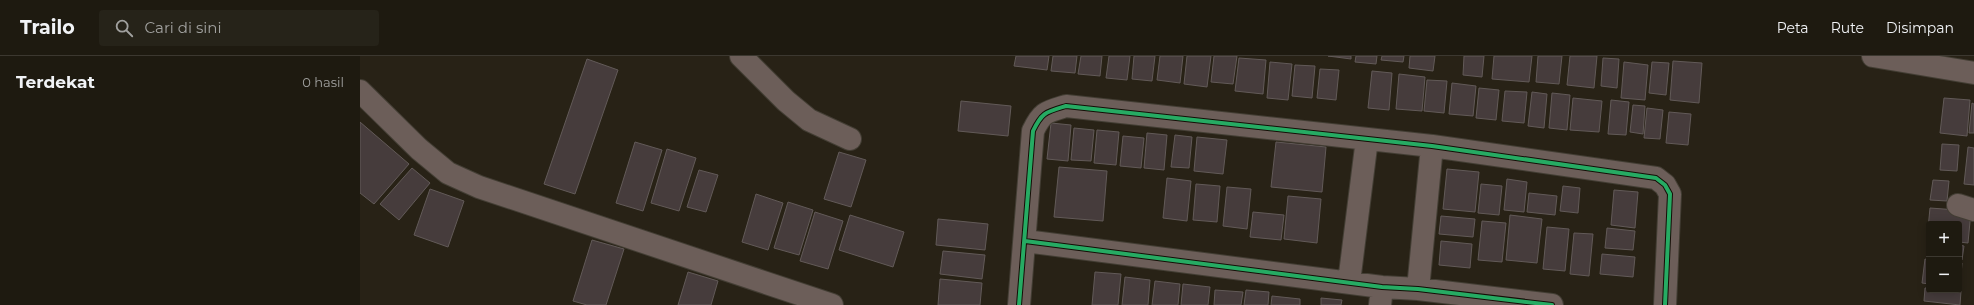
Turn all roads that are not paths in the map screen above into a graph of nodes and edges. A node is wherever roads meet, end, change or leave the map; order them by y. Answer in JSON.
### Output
{"nodes":[{"id":1,"x":741,"y":56,"type":"edge"},
{"id":2,"x":1874,"y":56,"type":"edge"},
{"id":3,"x":1974,"y":73,"type":"edge"},
{"id":4,"x":360,"y":91,"type":"edge"},
{"id":5,"x":850,"y":139,"type":"dead end"},
{"id":6,"x":1367,"y":139,"type":"junction"},
{"id":7,"x":1432,"y":146,"type":"junction"},
{"id":8,"x":1025,"y":241,"type":"junction"},
{"id":9,"x":1349,"y":282,"type":"junction"},
{"id":10,"x":1418,"y":289,"type":"junction"},
{"id":11,"x":1381,"y":296,"type":"edge"},
{"id":12,"x":832,"y":305,"type":"edge"},
{"id":13,"x":1019,"y":305,"type":"edge"},
{"id":14,"x":1552,"y":305,"type":"edge"},
{"id":15,"x":1665,"y":305,"type":"edge"}],
"edges":[{"from":1,"to":5,"type":"street"},
{"from":2,"to":3,"type":"street"},
{"from":4,"to":12,"type":"street"},
{"from":6,"to":7,"type":"street"},
{"from":6,"to":8,"type":"street"},
{"from":6,"to":9,"type":"street"},
{"from":7,"to":10,"type":"street"},
{"from":7,"to":15,"type":"street"},
{"from":8,"to":9,"type":"street"},
{"from":8,"to":13,"type":"street"},
{"from":9,"to":11,"type":"street"},
{"from":10,"to":11,"type":"street"},
{"from":10,"to":14,"type":"street"}]}
